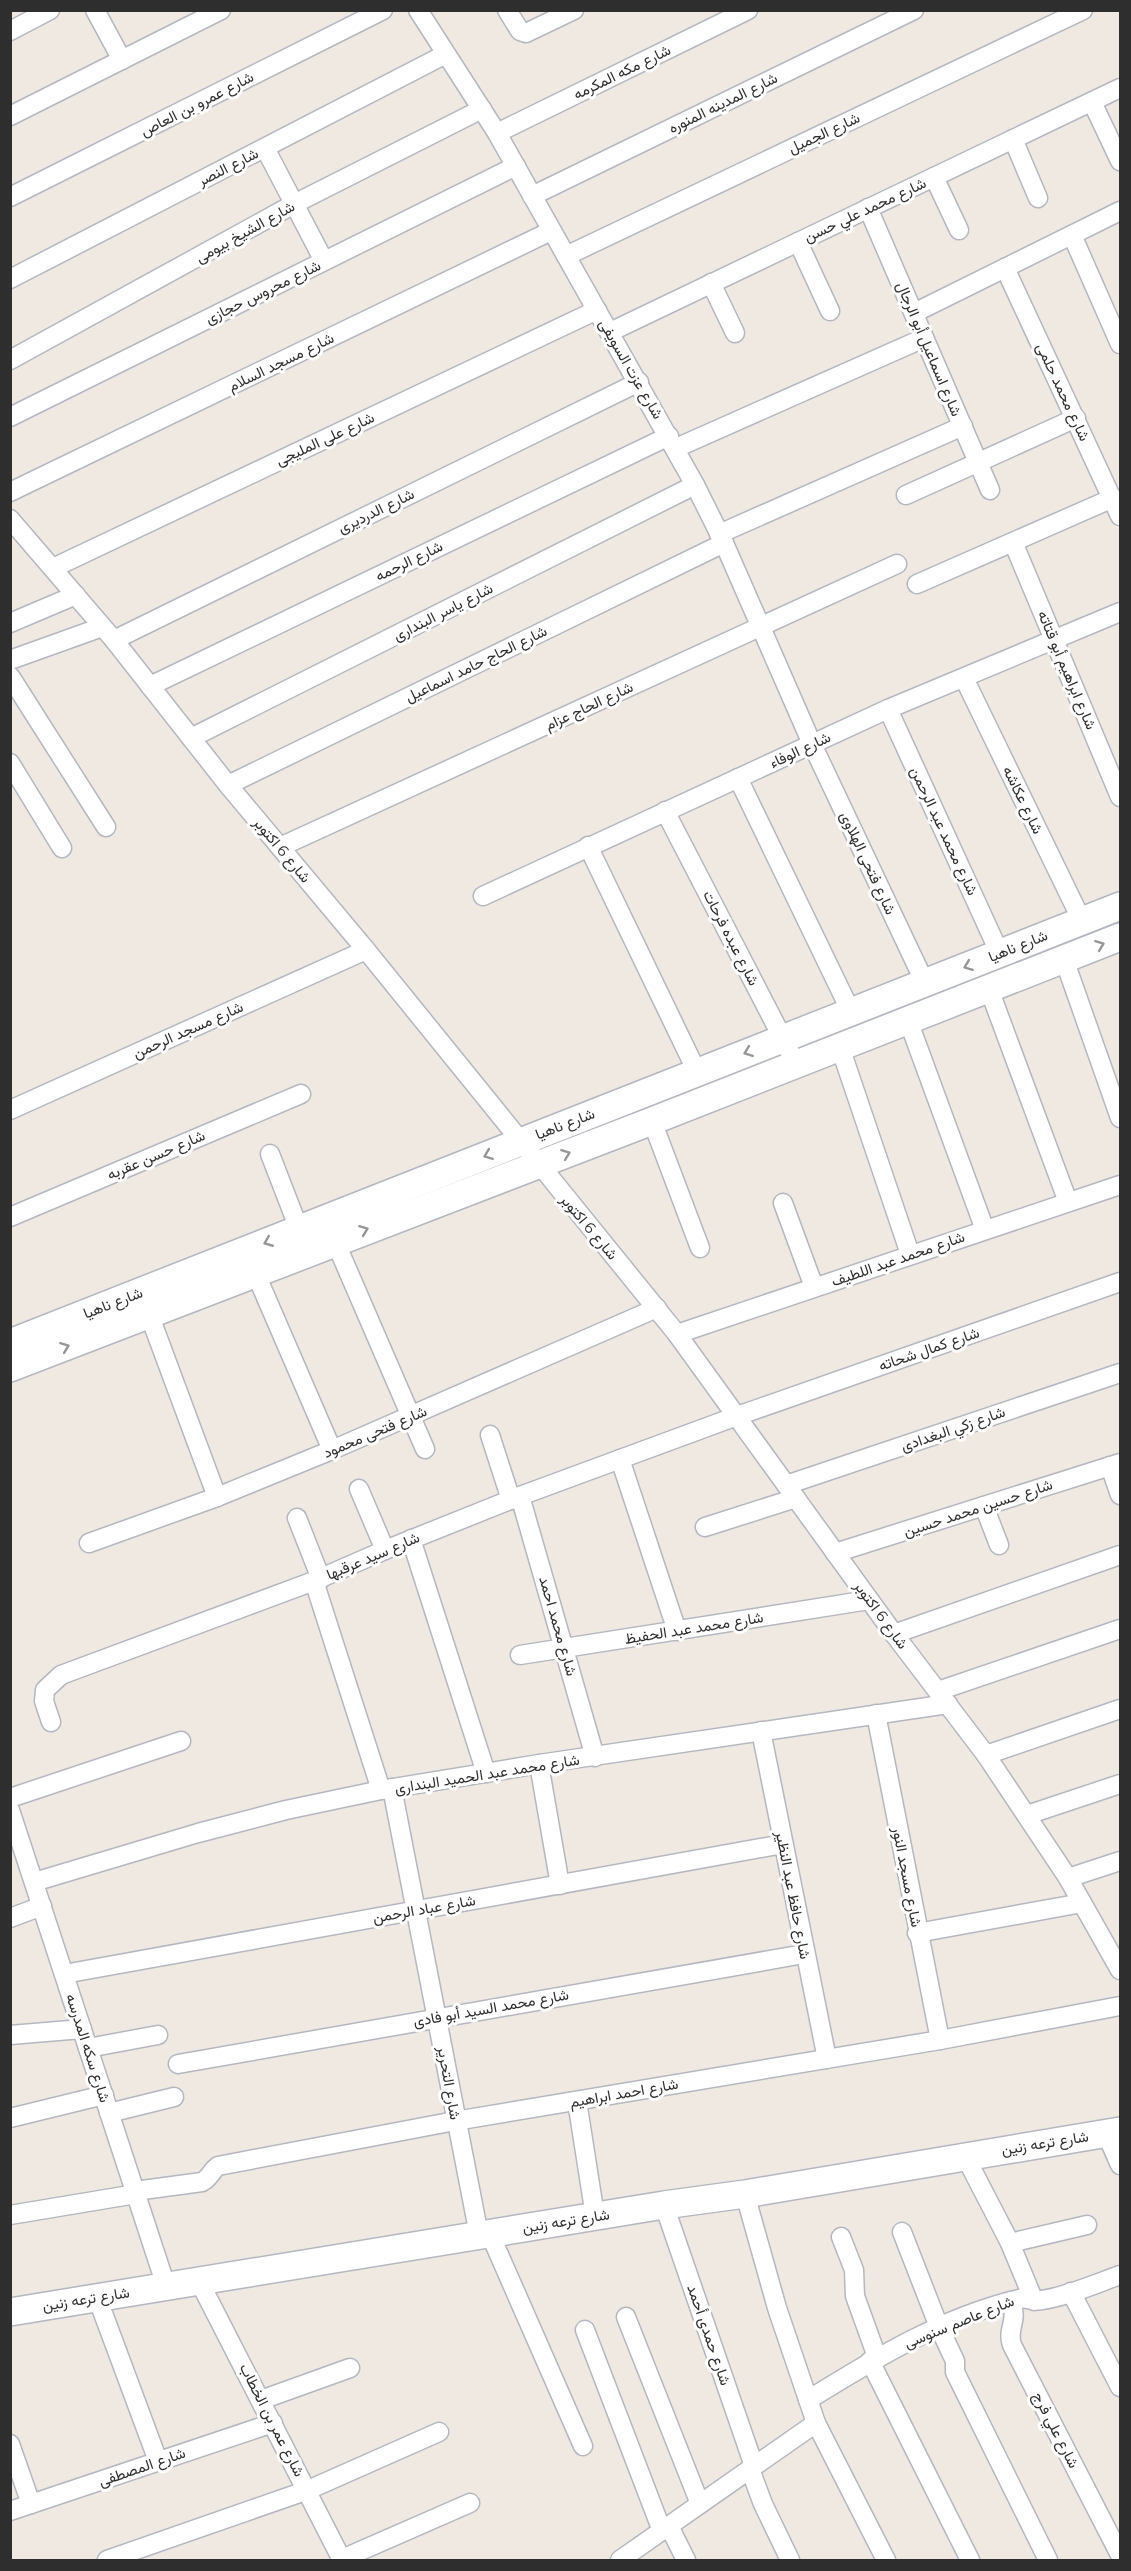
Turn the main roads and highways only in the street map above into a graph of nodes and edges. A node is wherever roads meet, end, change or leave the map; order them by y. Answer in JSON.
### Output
{"nodes":[{"id":1,"x":1120,"y":906,"type":"edge"},
{"id":2,"x":1120,"y":937,"type":"edge"},
{"id":3,"x":203,"y":1280,"type":"junction"},
{"id":4,"x":10,"y":1343,"type":"edge"},
{"id":5,"x":10,"y":1368,"type":"edge"},
{"id":6,"x":1113,"y":2132,"type":"edge"},
{"id":7,"x":10,"y":2312,"type":"edge"}],
"edges":[{"from":1,"to":3,"type":"main road","name":"شارع ناهيا","one_way":true},
{"from":3,"to":2,"type":"main road","name":"شارع ناهيا","one_way":true},
{"from":3,"to":4,"type":"main road","name":"شارع ناهيا"},
{"from":5,"to":3,"type":"main road","name":"شارع ناهيا","one_way":true},
{"from":6,"to":7,"type":"main road","name":"شارع ترعه زنين"}]}
